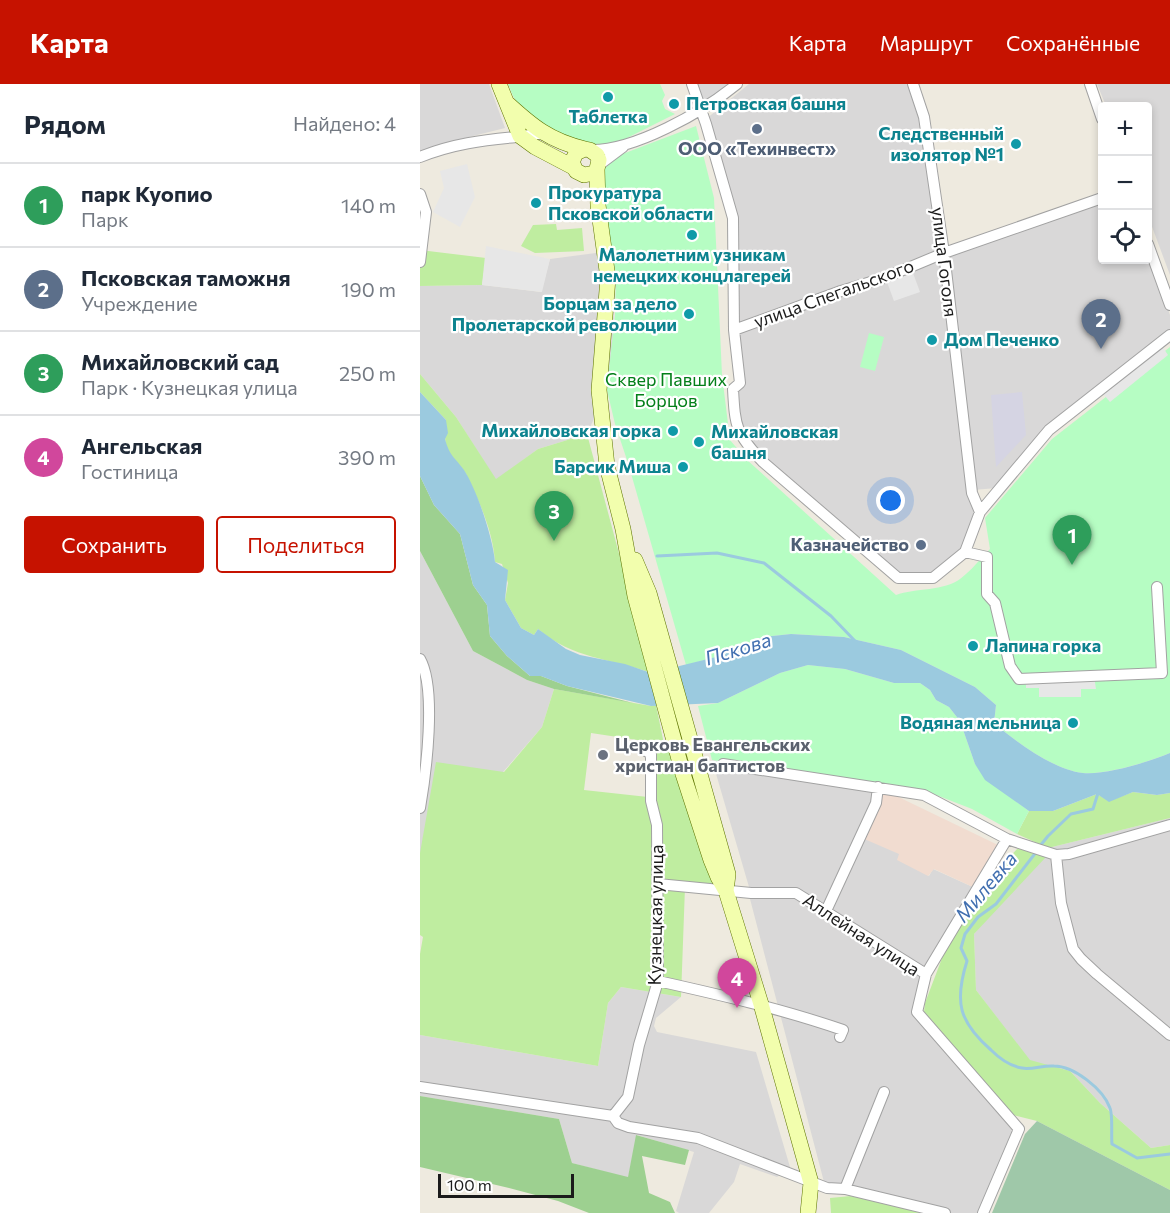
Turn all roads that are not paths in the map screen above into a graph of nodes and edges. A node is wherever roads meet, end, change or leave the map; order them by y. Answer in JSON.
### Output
{"nodes":[{"id":1,"x":499,"y":84,"type":"edge"},
{"id":2,"x":692,"y":84,"type":"edge"},
{"id":3,"x":737,"y":84,"type":"edge"},
{"id":4,"x":913,"y":84,"type":"edge"},
{"id":5,"x":1090,"y":84,"type":"edge"},
{"id":6,"x":505,"y":101,"type":"junction"},
{"id":7,"x":1098,"y":107,"type":"edge"},
{"id":8,"x":701,"y":110,"type":"junction"},
{"id":9,"x":520,"y":136,"type":"junction"},
{"id":10,"x":547,"y":136,"type":"junction"},
{"id":11,"x":502,"y":137,"type":"junction"},
{"id":12,"x":628,"y":143,"type":"junction"},
{"id":13,"x":535,"y":147,"type":"junction"},
{"id":14,"x":587,"y":149,"type":"junction"},
{"id":15,"x":420,"y":157,"type":"edge"},
{"id":16,"x":598,"y":167,"type":"junction"},
{"id":17,"x":576,"y":170,"type":"junction"},
{"id":18,"x":420,"y":194,"type":"edge"},
{"id":19,"x":1098,"y":199,"type":"edge"},
{"id":20,"x":601,"y":223,"type":"junction"},
{"id":21,"x":944,"y":253,"type":"junction"},
{"id":22,"x":1152,"y":255,"type":"edge"},
{"id":23,"x":420,"y":262,"type":"edge"},
{"id":24,"x":1170,"y":305,"type":"edge"},
{"id":25,"x":734,"y":330,"type":"junction"},
{"id":26,"x":1170,"y":335,"type":"edge"},
{"id":27,"x":980,"y":512,"type":"junction"},
{"id":28,"x":965,"y":552,"type":"junction"},
{"id":29,"x":1157,"y":587,"type":"dead end"},
{"id":30,"x":420,"y":658,"type":"edge"},
{"id":31,"x":641,"y":748,"type":"dead end"},
{"id":32,"x":723,"y":764,"type":"dead end"},
{"id":33,"x":878,"y":787,"type":"junction"},
{"id":34,"x":420,"y":808,"type":"edge"},
{"id":35,"x":1170,"y":825,"type":"edge"},
{"id":36,"x":1007,"y":838,"type":"junction"},
{"id":37,"x":1052,"y":854,"type":"junction"},
{"id":38,"x":658,"y":885,"type":"junction"},
{"id":39,"x":726,"y":891,"type":"junction"},
{"id":40,"x":826,"y":911,"type":"junction"},
{"id":41,"x":926,"y":974,"type":"junction"},
{"id":42,"x":658,"y":981,"type":"junction"},
{"id":43,"x":762,"y":1004,"type":"junction"},
{"id":44,"x":1170,"y":1035,"type":"edge"},
{"id":45,"x":840,"y":1037,"type":"dead end"},
{"id":46,"x":420,"y":1087,"type":"edge"},
{"id":47,"x":884,"y":1092,"type":"dead end"},
{"id":48,"x":613,"y":1116,"type":"junction"},
{"id":49,"x":811,"y":1186,"type":"junction"},
{"id":50,"x":845,"y":1189,"type":"junction"},
{"id":51,"x":808,"y":1213,"type":"edge"},
{"id":52,"x":818,"y":1213,"type":"edge"},
{"id":53,"x":945,"y":1213,"type":"edge"},
{"id":54,"x":983,"y":1213,"type":"edge"}],
"edges":[{"from":1,"to":6,"type":"street"},
{"from":2,"to":8,"type":"street"},
{"from":3,"to":8,"type":"street"},
{"from":4,"to":21,"type":"street","name":"улица Гоголя"},
{"from":5,"to":7,"type":"street"},
{"from":6,"to":9,"type":"street"},
{"from":6,"to":10,"type":"street"},
{"from":8,"to":12,"type":"street"},
{"from":8,"to":25,"type":"street"},
{"from":9,"to":10,"type":"street"},
{"from":9,"to":11,"type":"street"},
{"from":9,"to":13,"type":"street"},
{"from":10,"to":14,"type":"street"},
{"from":11,"to":13,"type":"street"},
{"from":11,"to":15,"type":"street"},
{"from":12,"to":14,"type":"street"},
{"from":12,"to":16,"type":"street"},
{"from":13,"to":17,"type":"street"},
{"from":14,"to":16,"type":"street"},
{"from":14,"to":17,"type":"street"},
{"from":16,"to":17,"type":"street"},
{"from":16,"to":20,"type":"street"},
{"from":17,"to":20,"type":"street"},
{"from":18,"to":23,"type":"street"},
{"from":19,"to":21,"type":"street","name":"улица Спегальского"},
{"from":20,"to":39,"type":"street"},
{"from":21,"to":25,"type":"street","name":"улица Спегальского"},
{"from":21,"to":27,"type":"street","name":"улица Гоголя"},
{"from":22,"to":24,"type":"street"},
{"from":25,"to":28,"type":"street"},
{"from":26,"to":27,"type":"street"},
{"from":27,"to":28,"type":"street"},
{"from":28,"to":29,"type":"street"},
{"from":30,"to":34,"type":"street"},
{"from":31,"to":38,"type":"street","name":"Кузнецкая улица"},
{"from":32,"to":33,"type":"street"},
{"from":33,"to":36,"type":"street"},
{"from":33,"to":40,"type":"street"},
{"from":35,"to":37,"type":"street"},
{"from":36,"to":37,"type":"street"},
{"from":36,"to":41,"type":"street"},
{"from":37,"to":44,"type":"street"},
{"from":38,"to":39,"type":"street","name":"Аллейная улица"},
{"from":38,"to":42,"type":"street","name":"Кузнецкая улица"},
{"from":39,"to":40,"type":"street","name":"Аллейная улица"},
{"from":39,"to":43,"type":"street"},
{"from":40,"to":41,"type":"street","name":"Аллейная улица"},
{"from":41,"to":54,"type":"street","name":"Аллейная улица"},
{"from":42,"to":43,"type":"street"},
{"from":42,"to":48,"type":"street","name":"Кузнецкая улица"},
{"from":43,"to":45,"type":"street"},
{"from":43,"to":49,"type":"street"},
{"from":46,"to":48,"type":"street"},
{"from":47,"to":50,"type":"street"},
{"from":48,"to":49,"type":"street"},
{"from":49,"to":50,"type":"street"},
{"from":49,"to":51,"type":"street"},
{"from":49,"to":52,"type":"street"},
{"from":50,"to":53,"type":"street"}]}
